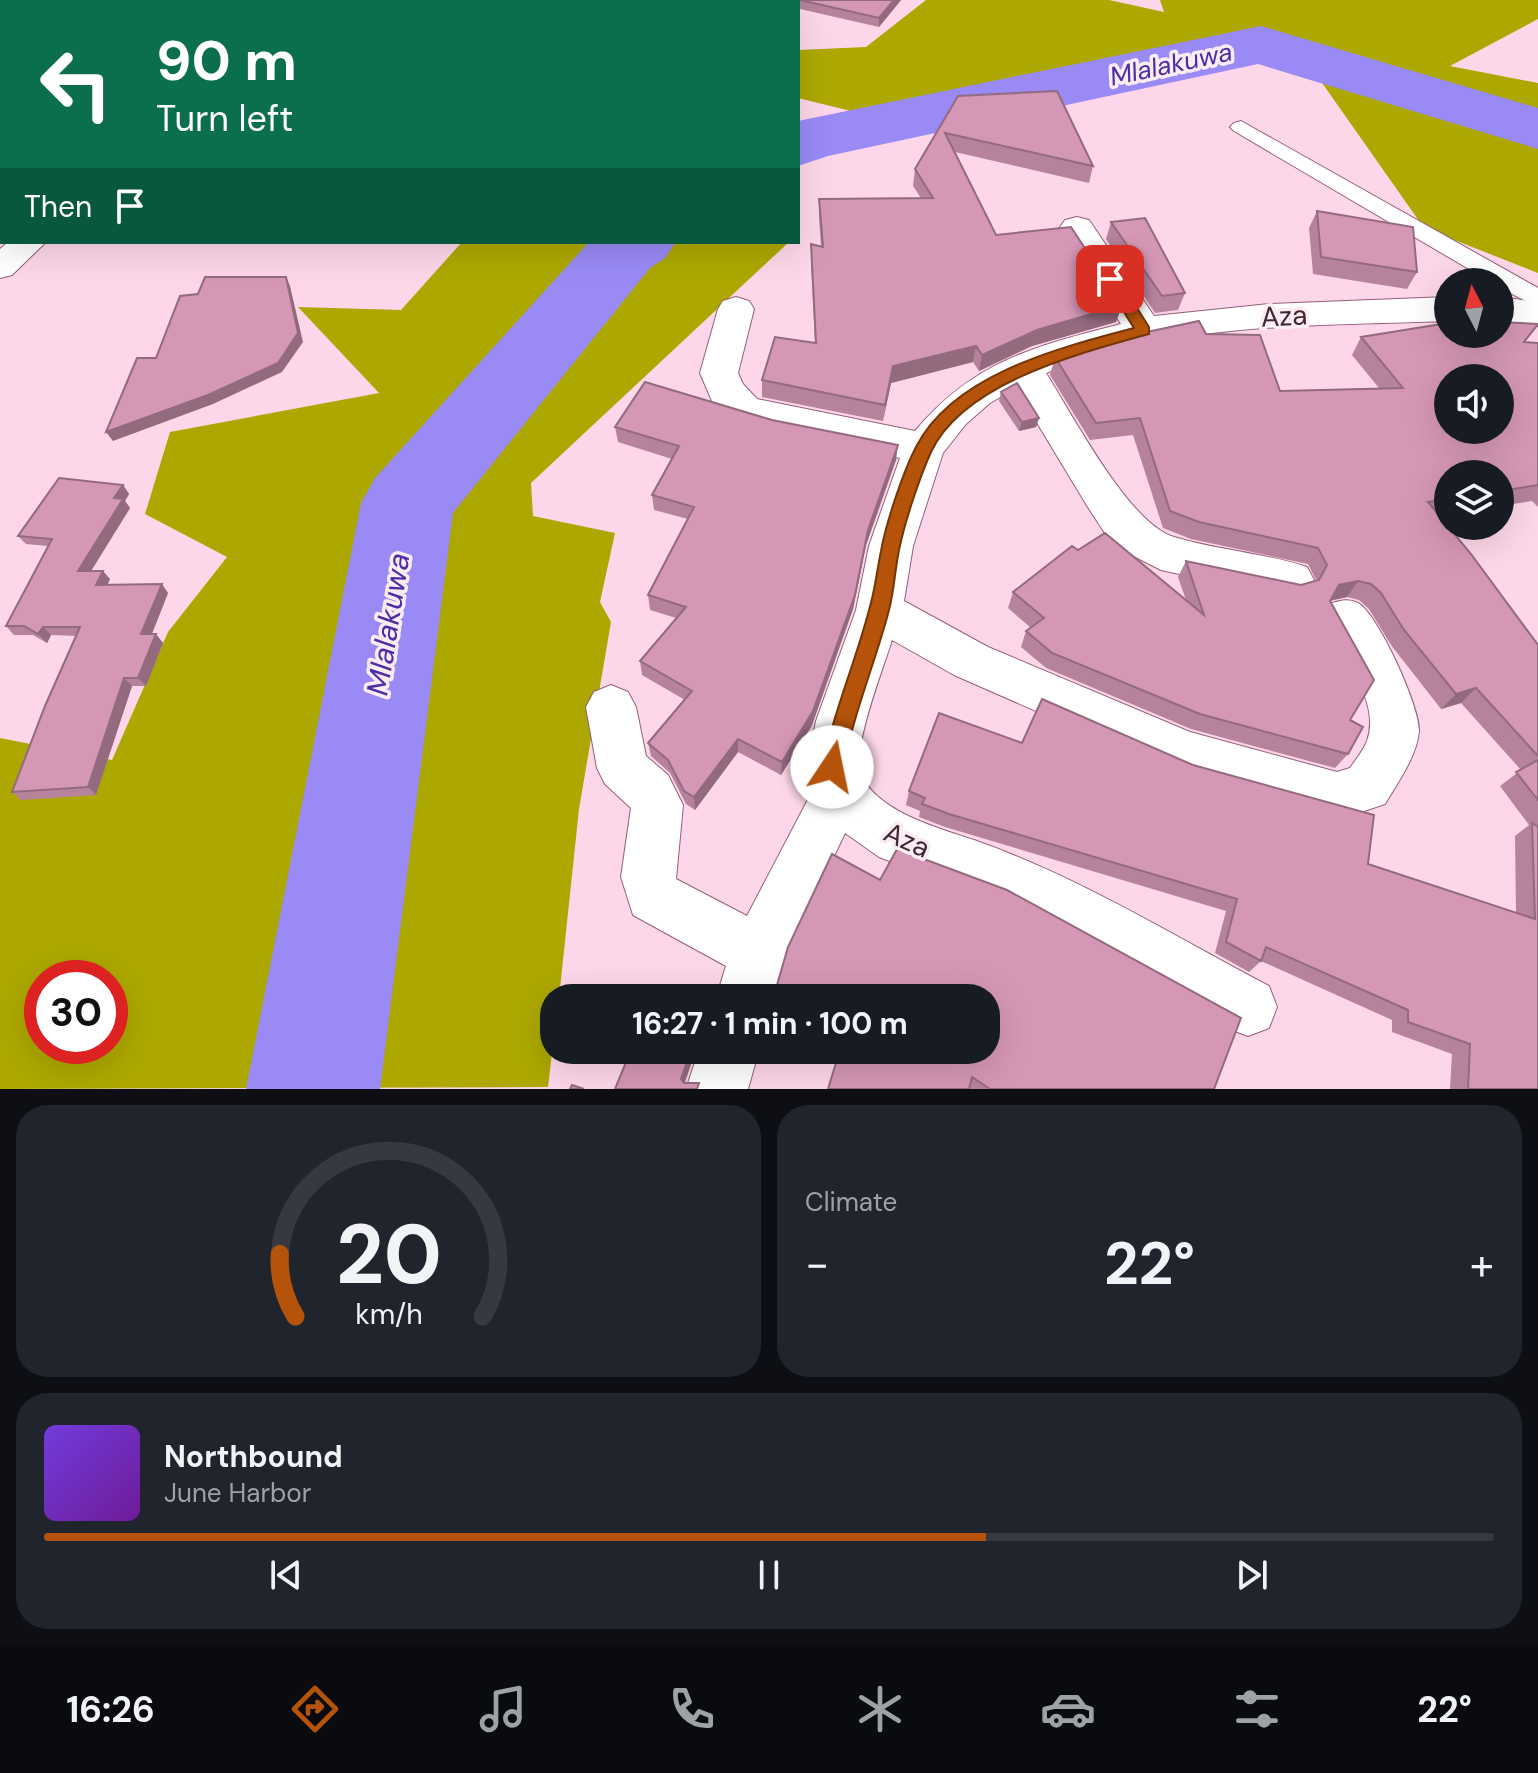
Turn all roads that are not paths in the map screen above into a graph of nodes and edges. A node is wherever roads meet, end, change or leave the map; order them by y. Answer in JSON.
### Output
{"nodes":[{"id":1,"x":1241,"y":127,"type":"dead end"},
{"id":2,"x":1077,"y":227,"type":"dead end"},
{"id":3,"x":27,"y":244,"type":"edge"},
{"id":4,"x":0,"y":267,"type":"edge"},
{"id":5,"x":1538,"y":299,"type":"edge"},
{"id":6,"x":736,"y":309,"type":"dead end"},
{"id":7,"x":1434,"y":310,"type":"edge"},
{"id":8,"x":1514,"y":311,"type":"edge"},
{"id":9,"x":1538,"y":314,"type":"edge"},
{"id":10,"x":1144,"y":330,"type":"junction"},
{"id":11,"x":1023,"y":368,"type":"junction"},
{"id":12,"x":924,"y":448,"type":"junction"},
{"id":13,"x":1291,"y":580,"type":"edge"},
{"id":14,"x":879,"y":610,"type":"junction"},
{"id":15,"x":1345,"y":618,"type":"dead end"},
{"id":16,"x":611,"y":707,"type":"dead end"},
{"id":17,"x":840,"y":789,"type":"junction"},
{"id":18,"x":752,"y":976,"type":"edge"},
{"id":19,"x":1248,"y":1007,"type":"dead end"},
{"id":20,"x":725,"y":1064,"type":"edge"},
{"id":21,"x":717,"y":1089,"type":"edge"}],
"edges":[{"from":1,"to":5,"type":"lane"},
{"from":2,"to":10,"type":"street"},
{"from":3,"to":4,"type":"street"},
{"from":6,"to":12,"type":"street"},
{"from":7,"to":10,"type":"street","name":"Aza"},
{"from":8,"to":9,"type":"street"},
{"from":10,"to":11,"type":"street","name":"Aza"},
{"from":11,"to":12,"type":"street","name":"Aza"},
{"from":11,"to":13,"type":"street"},
{"from":12,"to":14,"type":"street","name":"Aza"},
{"from":14,"to":15,"type":"street"},
{"from":14,"to":17,"type":"street","name":"Aza"},
{"from":16,"to":18,"type":"street"},
{"from":17,"to":18,"type":"street"},
{"from":17,"to":19,"type":"street","name":"Aza"},
{"from":20,"to":21,"type":"street"}]}
